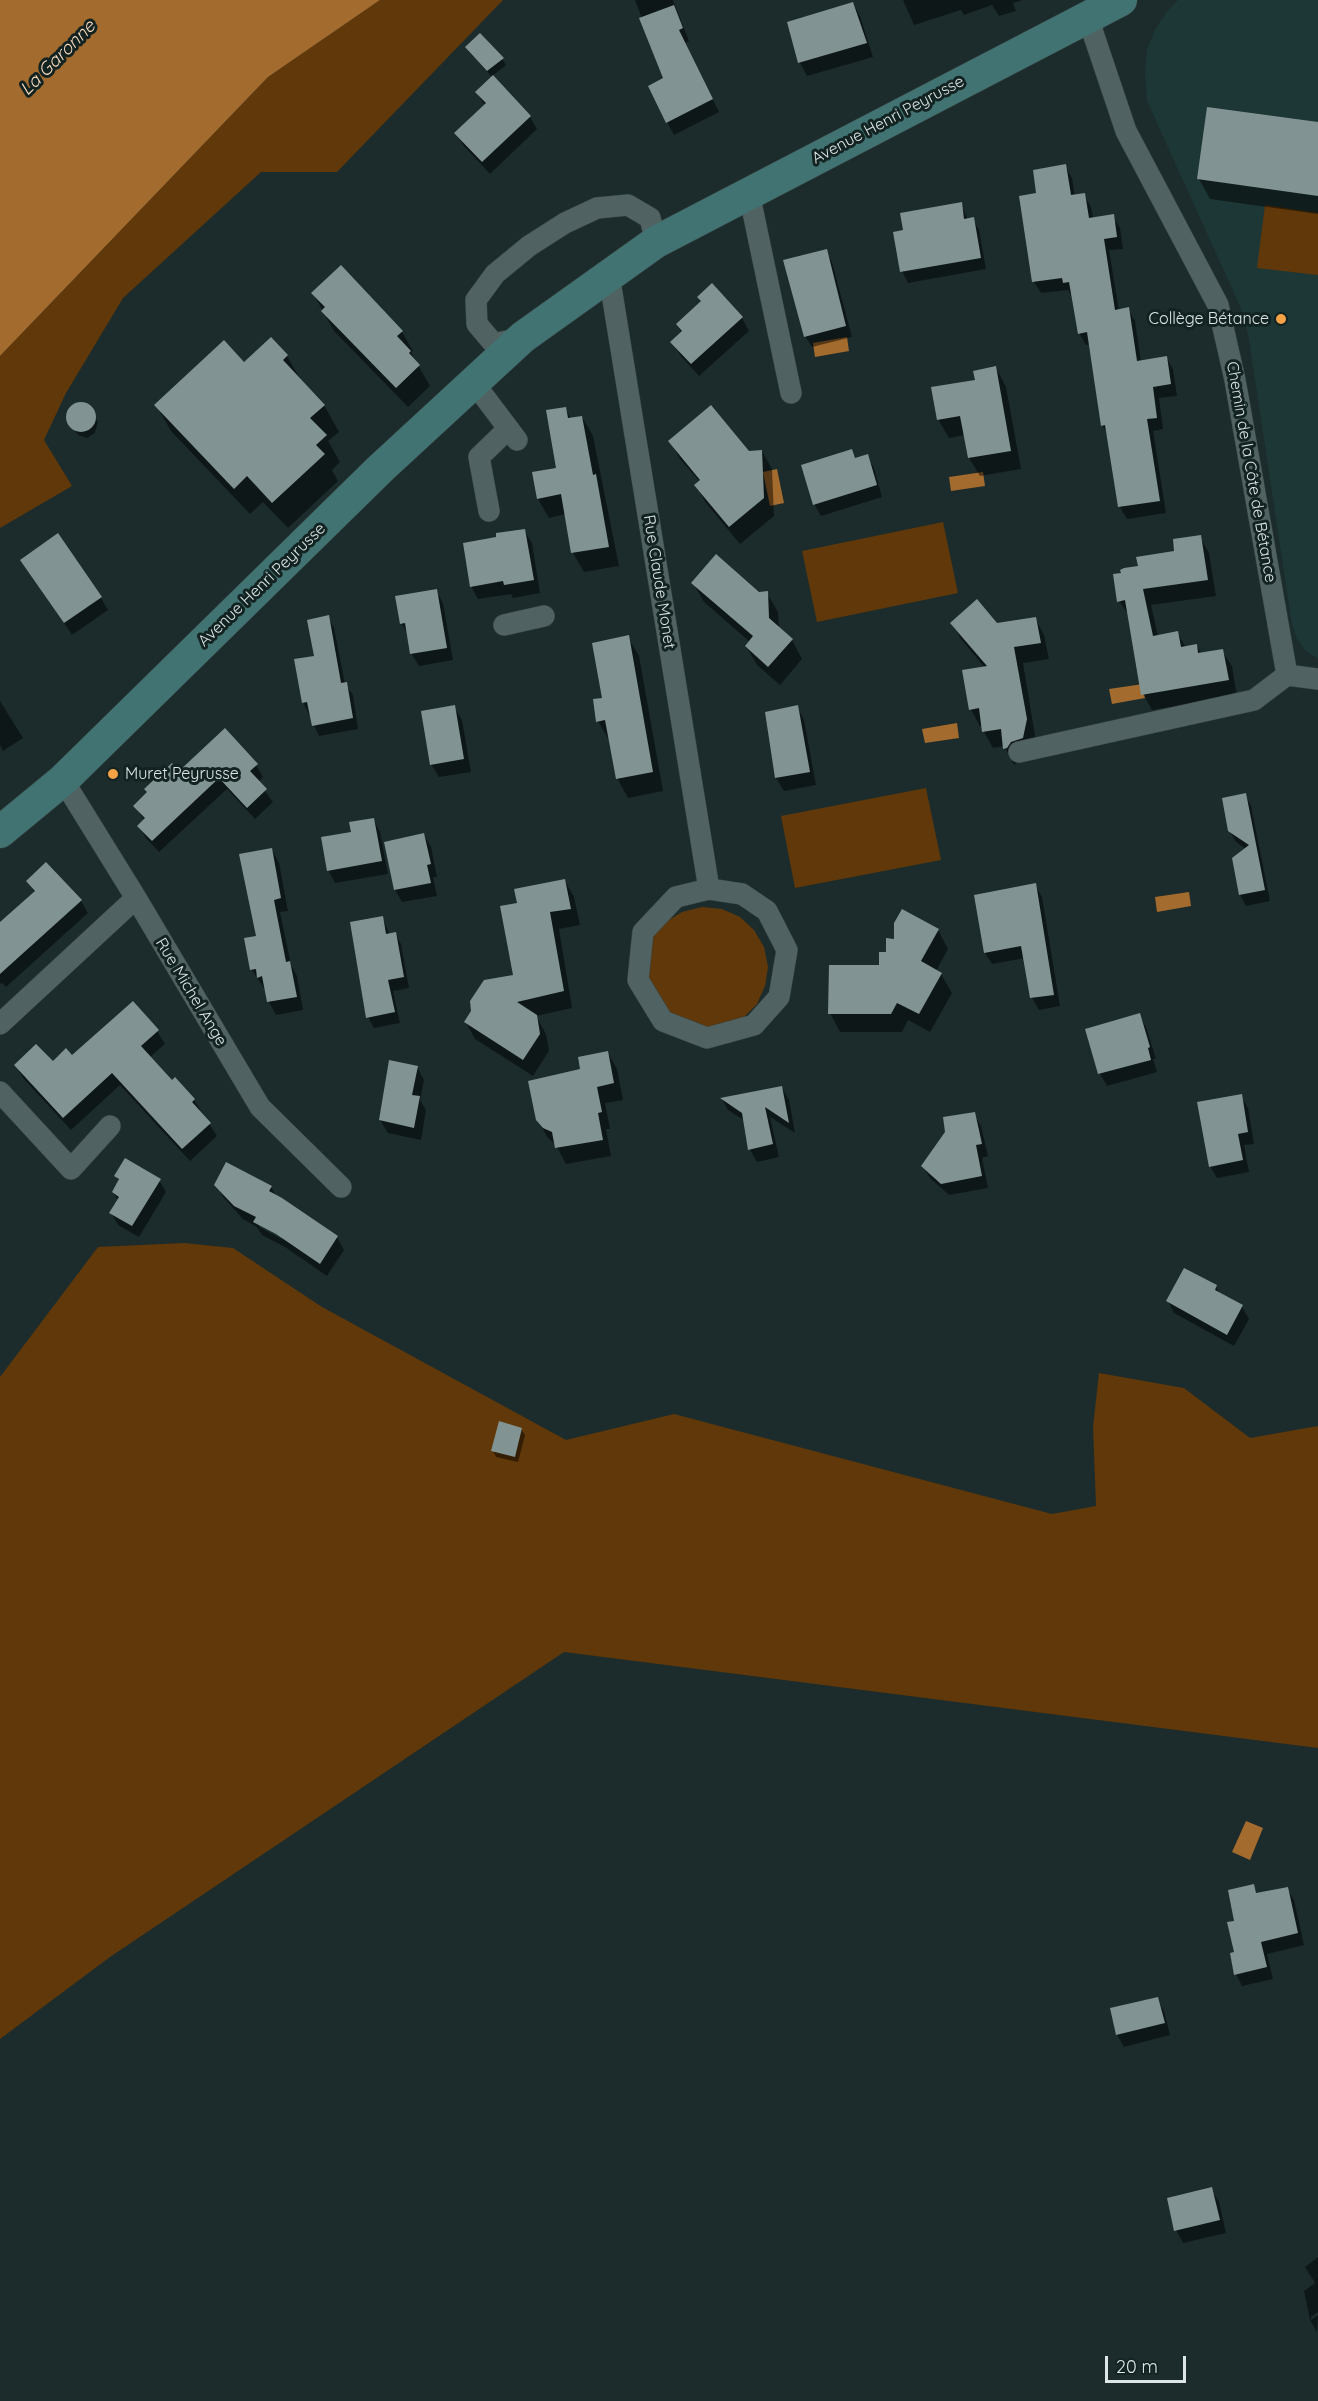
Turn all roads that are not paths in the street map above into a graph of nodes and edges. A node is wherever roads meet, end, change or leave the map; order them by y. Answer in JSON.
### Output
{"nodes":[{"id":1,"x":1121,"y":0,"type":"edge"},
{"id":2,"x":1090,"y":16,"type":"junction"},
{"id":3,"x":750,"y":193,"type":"junction"},
{"id":4,"x":656,"y":242,"type":"junction"},
{"id":5,"x":609,"y":275,"type":"junction"},
{"id":6,"x":523,"y":338,"type":"junction"},
{"id":7,"x":474,"y":383,"type":"junction"},
{"id":8,"x":792,"y":393,"type":"dead end"},
{"id":9,"x":489,"y":511,"type":"dead end"},
{"id":10,"x":544,"y":616,"type":"dead end"},
{"id":11,"x":504,"y":625,"type":"dead end"},
{"id":12,"x":1287,"y":675,"type":"junction"},
{"id":13,"x":1318,"y":679,"type":"edge"},
{"id":14,"x":1019,"y":752,"type":"dead end"},
{"id":15,"x":63,"y":780,"type":"junction"},
{"id":16,"x":0,"y":832,"type":"edge"},
{"id":17,"x":709,"y":889,"type":"junction"},
{"id":18,"x":136,"y":898,"type":"junction"},
{"id":19,"x":0,"y":1024,"type":"edge"},
{"id":20,"x":0,"y":1092,"type":"edge"},
{"id":21,"x":110,"y":1126,"type":"dead end"},
{"id":22,"x":341,"y":1186,"type":"dead end"}],
"edges":[{"from":1,"to":2,"type":"street","name":"Avenue Henri Peyrusse"},
{"from":2,"to":3,"type":"street","name":"Avenue Henri Peyrusse"},
{"from":2,"to":12,"type":"street","name":"Chemin de la Côte de Bétance"},
{"from":3,"to":4,"type":"street","name":"Avenue Henri Peyrusse"},
{"from":3,"to":8,"type":"street"},
{"from":4,"to":5,"type":"street","name":"Avenue Henri Peyrusse"},
{"from":4,"to":6,"type":"street","name":"Avenue Henri Peyrusse"},
{"from":5,"to":6,"type":"street","name":"Avenue Henri Peyrusse"},
{"from":5,"to":17,"type":"street","name":"Rue Claude Monet"},
{"from":6,"to":7,"type":"street","name":"Avenue Henri Peyrusse"},
{"from":7,"to":9,"type":"street"},
{"from":7,"to":15,"type":"street","name":"Avenue Henri Peyrusse"},
{"from":10,"to":11,"type":"street"},
{"from":12,"to":13,"type":"street"},
{"from":12,"to":14,"type":"street"},
{"from":15,"to":16,"type":"street","name":"Avenue Henri Peyrusse"},
{"from":15,"to":18,"type":"street","name":"Rue Michel Ange"},
{"from":17,"to":17,"type":"street"},
{"from":18,"to":19,"type":"street"},
{"from":18,"to":22,"type":"street","name":"Rue Michel Ange"},
{"from":20,"to":21,"type":"street"}]}
